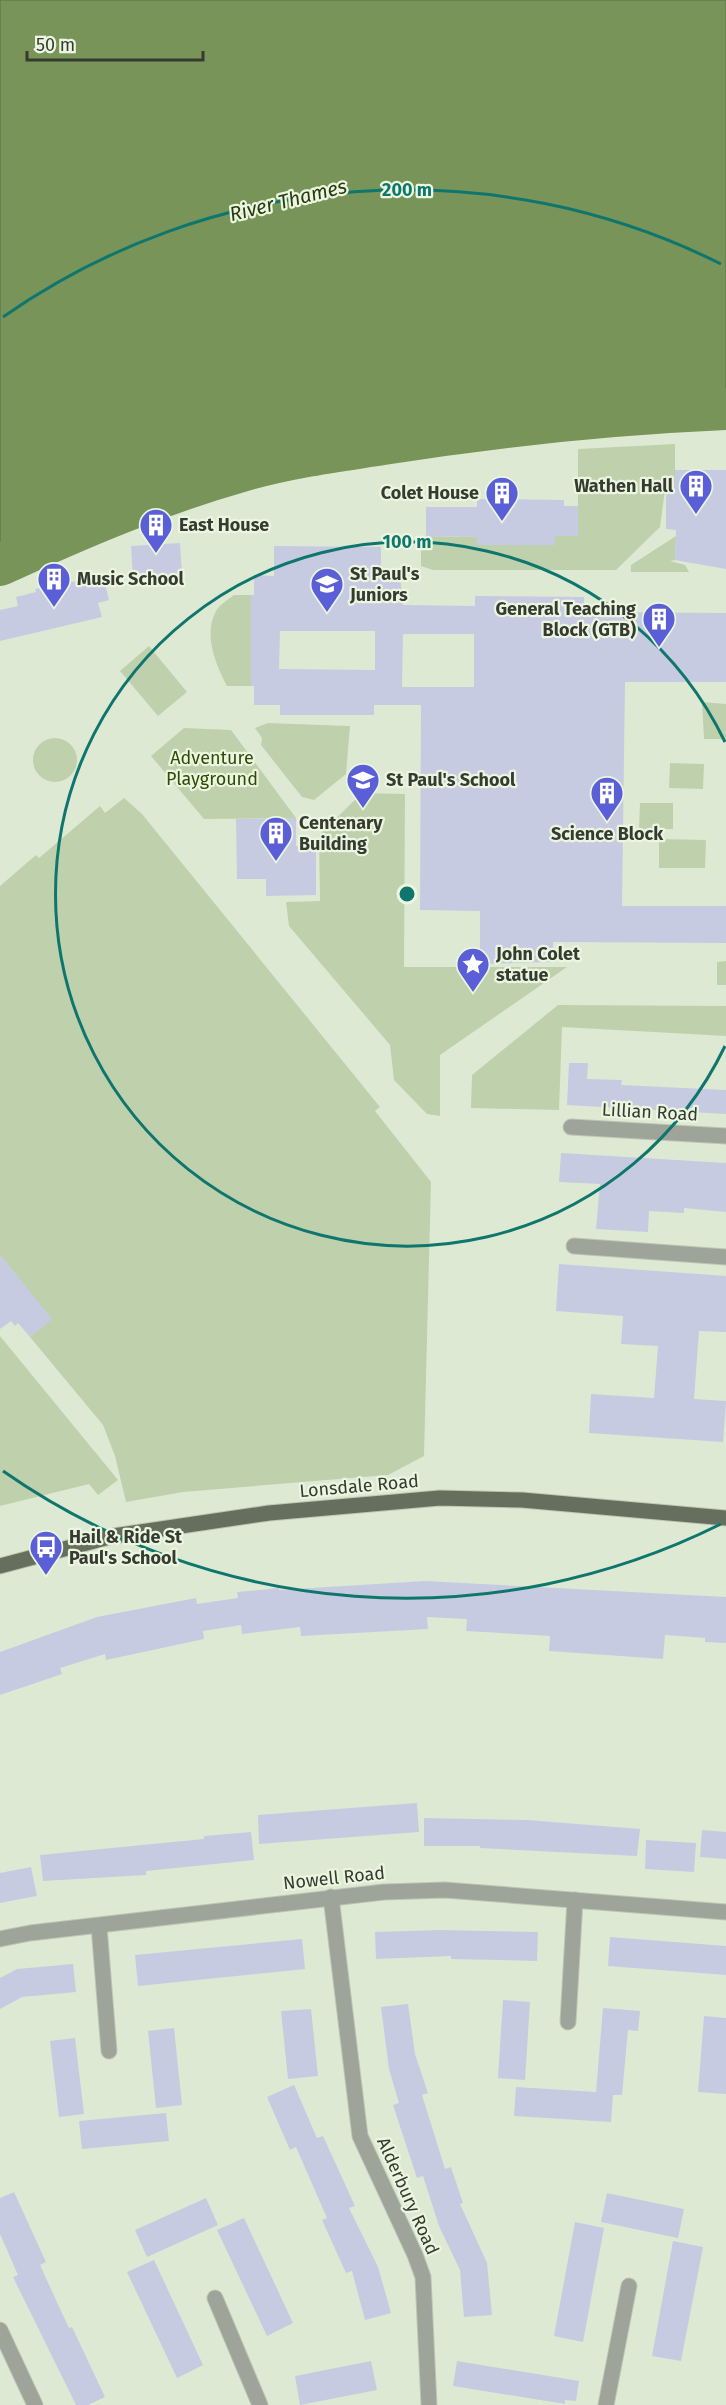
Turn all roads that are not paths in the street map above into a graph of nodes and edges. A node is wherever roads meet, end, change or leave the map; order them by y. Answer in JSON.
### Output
{"nodes":[{"id":1,"x":571,"y":1127,"type":"dead end"},
{"id":2,"x":726,"y":1137,"type":"edge"},
{"id":3,"x":574,"y":1246,"type":"dead end"},
{"id":4,"x":726,"y":1257,"type":"edge"},
{"id":5,"x":726,"y":1518,"type":"edge"},
{"id":6,"x":0,"y":1566,"type":"edge"},
{"id":7,"x":331,"y":1897,"type":"junction"},
{"id":8,"x":575,"y":1900,"type":"junction"},
{"id":9,"x":726,"y":1911,"type":"edge"},
{"id":10,"x":99,"y":1926,"type":"junction"},
{"id":11,"x":0,"y":1939,"type":"edge"},
{"id":12,"x":568,"y":2022,"type":"dead end"},
{"id":13,"x":109,"y":2051,"type":"dead end"},
{"id":14,"x":629,"y":2286,"type":"dead end"},
{"id":15,"x":215,"y":2298,"type":"dead end"},
{"id":16,"x":0,"y":2330,"type":"edge"},
{"id":17,"x":35,"y":2405,"type":"edge"},
{"id":18,"x":260,"y":2405,"type":"edge"},
{"id":19,"x":429,"y":2405,"type":"edge"},
{"id":20,"x":606,"y":2405,"type":"edge"}],
"edges":[{"from":1,"to":2,"type":"street","name":"Lillian Road"},
{"from":3,"to":4,"type":"street"},
{"from":5,"to":6,"type":"main road","name":"Lonsdale Road"},
{"from":7,"to":8,"type":"street","name":"Nowell Road"},
{"from":7,"to":10,"type":"street","name":"Nowell Road"},
{"from":7,"to":19,"type":"street","name":"Alderbury Road"},
{"from":8,"to":9,"type":"street","name":"Nowell Road"},
{"from":8,"to":12,"type":"street"},
{"from":10,"to":11,"type":"street","name":"Nowell Road"},
{"from":10,"to":13,"type":"street"},
{"from":14,"to":20,"type":"street"},
{"from":15,"to":18,"type":"street"},
{"from":16,"to":17,"type":"street"}]}
